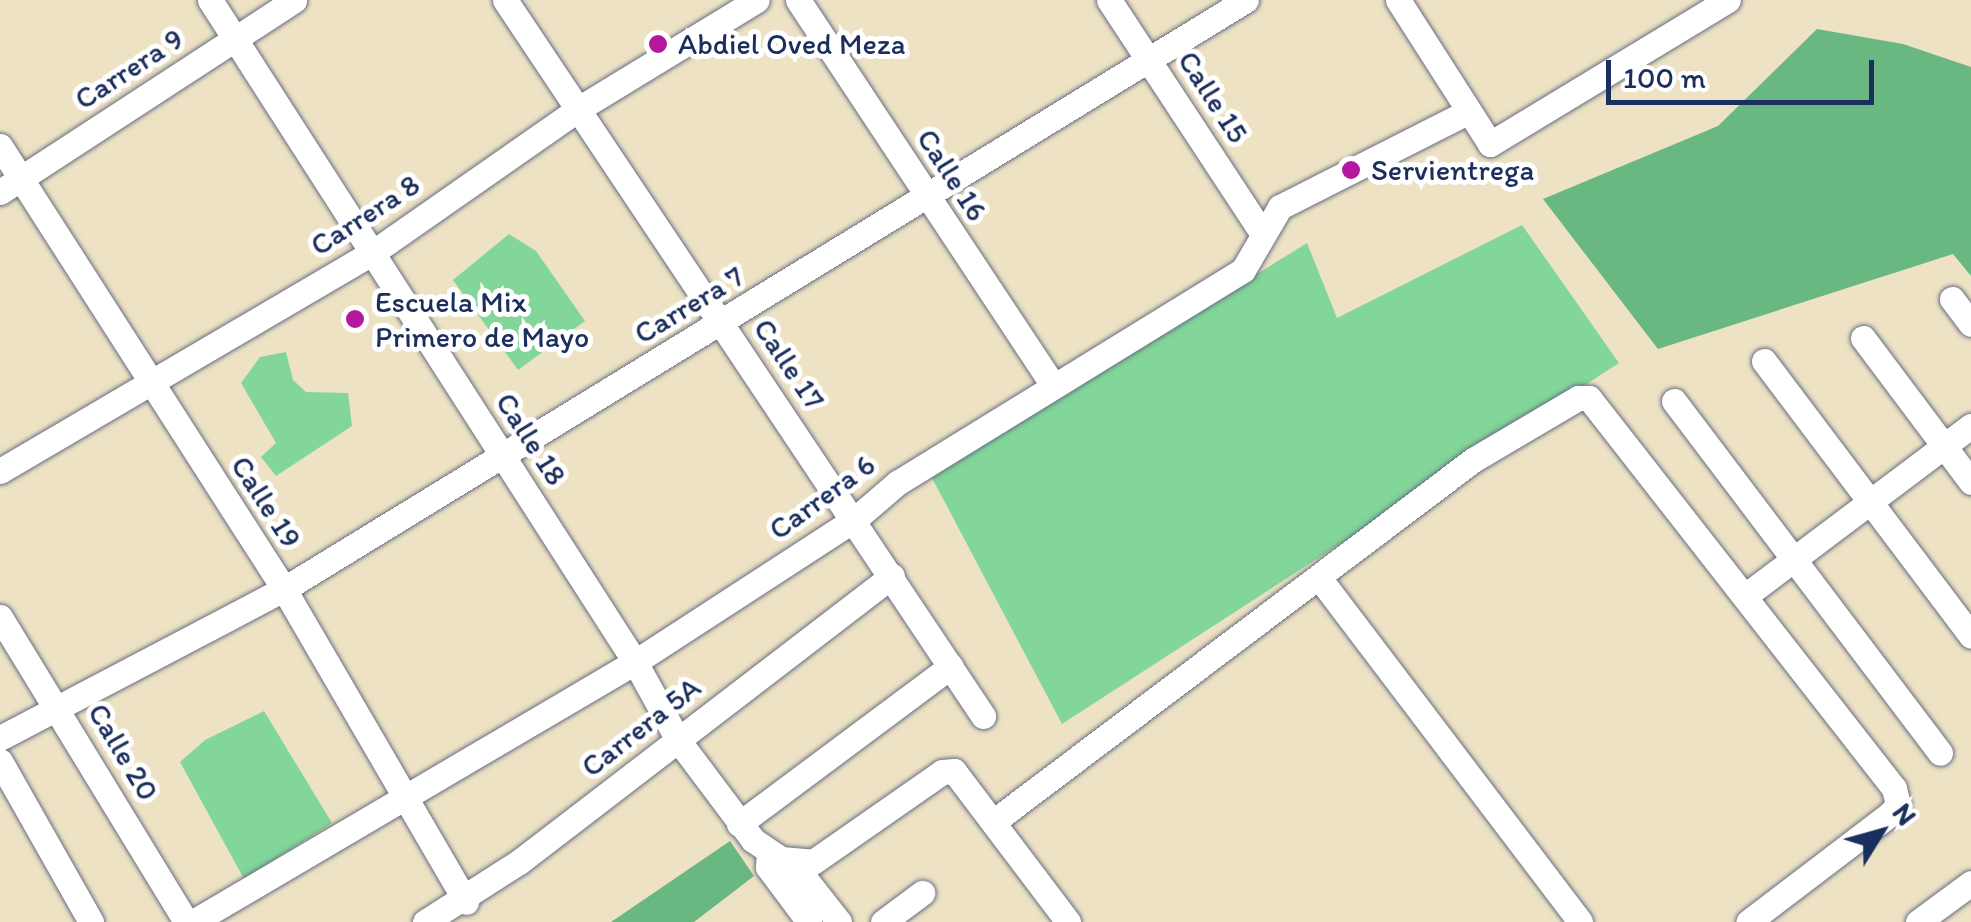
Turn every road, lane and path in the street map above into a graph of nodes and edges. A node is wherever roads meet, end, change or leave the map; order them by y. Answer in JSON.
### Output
{"nodes":[{"id":1,"x":210,"y":0,"type":"edge"},
{"id":2,"x":294,"y":0,"type":"edge"},
{"id":3,"x":504,"y":0,"type":"edge"},
{"id":4,"x":757,"y":0,"type":"edge"},
{"id":5,"x":798,"y":0,"type":"edge"},
{"id":6,"x":1108,"y":0,"type":"edge"},
{"id":7,"x":1246,"y":0,"type":"edge"},
{"id":8,"x":1398,"y":0,"type":"edge"},
{"id":9,"x":1710,"y":5,"type":"edge"},
{"id":10,"x":234,"y":38,"type":"junction"},
{"id":11,"x":1152,"y":63,"type":"junction"},
{"id":12,"x":580,"y":108,"type":"junction"},
{"id":13,"x":1468,"y":112,"type":"junction"},
{"id":14,"x":0,"y":146,"type":"edge"},
{"id":15,"x":11,"y":185,"type":"edge"},
{"id":16,"x":928,"y":198,"type":"junction"},
{"id":17,"x":1261,"y":231,"type":"junction"},
{"id":18,"x":372,"y":253,"type":"junction"},
{"id":19,"x":1952,"y":299,"type":"dead end"},
{"id":20,"x":722,"y":324,"type":"junction"},
{"id":21,"x":1971,"y":324,"type":"edge"},
{"id":22,"x":1863,"y":338,"type":"dead end"},
{"id":23,"x":1764,"y":361,"type":"dead end"},
{"id":24,"x":149,"y":382,"type":"junction"},
{"id":25,"x":1052,"y":385,"type":"junction"},
{"id":26,"x":1674,"y":401,"type":"dead end"},
{"id":27,"x":1971,"y":426,"type":"edge"},
{"id":28,"x":1944,"y":446,"type":"junction"},
{"id":29,"x":502,"y":455,"type":"junction"},
{"id":30,"x":0,"y":471,"type":"edge"},
{"id":31,"x":1971,"y":482,"type":"edge"},
{"id":32,"x":1869,"y":500,"type":"junction"},
{"id":33,"x":854,"y":520,"type":"junction"},
{"id":34,"x":1794,"y":560,"type":"junction"},
{"id":35,"x":892,"y":576,"type":"junction"},
{"id":36,"x":1320,"y":580,"type":"junction"},
{"id":37,"x":284,"y":589,"type":"junction"},
{"id":38,"x":1745,"y":596,"type":"junction"},
{"id":39,"x":0,"y":617,"type":"edge"},
{"id":40,"x":1971,"y":636,"type":"edge"},
{"id":41,"x":635,"y":662,"type":"junction"},
{"id":42,"x":951,"y":666,"type":"junction"},
{"id":43,"x":60,"y":709,"type":"junction"},
{"id":44,"x":984,"y":716,"type":"dead end"},
{"id":45,"x":0,"y":738,"type":"edge"},
{"id":46,"x":678,"y":740,"type":"junction"},
{"id":47,"x":1940,"y":752,"type":"dead end"},
{"id":48,"x":0,"y":761,"type":"edge"},
{"id":49,"x":408,"y":799,"type":"junction"},
{"id":50,"x":993,"y":822,"type":"junction"},
{"id":51,"x":739,"y":824,"type":"junction"},
{"id":52,"x":789,"y":872,"type":"junction"},
{"id":53,"x":1971,"y":883,"type":"edge"},
{"id":54,"x":922,"y":892,"type":"dead end"},
{"id":55,"x":466,"y":902,"type":"junction"},
{"id":56,"x":92,"y":922,"type":"edge"},
{"id":57,"x":189,"y":922,"type":"edge"},
{"id":58,"x":425,"y":922,"type":"edge"},
{"id":59,"x":809,"y":922,"type":"edge"},
{"id":60,"x":839,"y":922,"type":"edge"},
{"id":61,"x":883,"y":922,"type":"edge"},
{"id":62,"x":1068,"y":922,"type":"edge"},
{"id":63,"x":1580,"y":922,"type":"edge"},
{"id":64,"x":1748,"y":922,"type":"edge"},
{"id":65,"x":1918,"y":922,"type":"edge"}],
"edges":[{"from":1,"to":10,"type":"street","name":"Calle 18"},
{"from":2,"to":10,"type":"street","name":"Carrera 9"},
{"from":3,"to":12,"type":"street","name":"Calle 17"},
{"from":4,"to":12,"type":"street","name":"Carrera 8"},
{"from":5,"to":16,"type":"street","name":"Calle 16"},
{"from":6,"to":11,"type":"street","name":"Calle 15"},
{"from":7,"to":11,"type":"street","name":"Carrera 7"},
{"from":8,"to":13,"type":"street"},
{"from":9,"to":13,"type":"street"},
{"from":10,"to":15,"type":"street","name":"Carrera 9"},
{"from":10,"to":18,"type":"street","name":"Calle 18"},
{"from":11,"to":16,"type":"street","name":"Carrera 7"},
{"from":11,"to":17,"type":"street","name":"Calle 15"},
{"from":12,"to":18,"type":"street","name":"Carrera 8"},
{"from":12,"to":20,"type":"street","name":"Calle 17"},
{"from":13,"to":17,"type":"street","name":"Carrera 6"},
{"from":14,"to":15,"type":"street","name":"Calle 19"},
{"from":15,"to":24,"type":"street","name":"Calle 19"},
{"from":16,"to":20,"type":"street","name":"Carrera 7"},
{"from":16,"to":25,"type":"street","name":"Calle 16"},
{"from":17,"to":25,"type":"street","name":"Carrera 6"},
{"from":18,"to":24,"type":"street","name":"Carrera 8"},
{"from":18,"to":29,"type":"street","name":"Calle 18"},
{"from":19,"to":21,"type":"street"},
{"from":20,"to":29,"type":"street","name":"Carrera 7"},
{"from":20,"to":33,"type":"street","name":"Calle 17"},
{"from":22,"to":28,"type":"street"},
{"from":23,"to":32,"type":"street"},
{"from":24,"to":30,"type":"street","name":"Carrera 8"},
{"from":24,"to":37,"type":"street","name":"Calle 19"},
{"from":25,"to":33,"type":"street","name":"Carrera 6"},
{"from":26,"to":34,"type":"street"},
{"from":27,"to":28,"type":"street"},
{"from":28,"to":31,"type":"street"},
{"from":28,"to":32,"type":"street"},
{"from":29,"to":37,"type":"street","name":"Carrera 7"},
{"from":29,"to":41,"type":"street","name":"Calle 18"},
{"from":32,"to":34,"type":"street"},
{"from":32,"to":40,"type":"street"},
{"from":33,"to":35,"type":"street","name":"Calle 17"},
{"from":33,"to":41,"type":"street","name":"Carrera 6"},
{"from":34,"to":38,"type":"street"},
{"from":34,"to":47,"type":"street"},
{"from":35,"to":42,"type":"street","name":"Calle 17"},
{"from":35,"to":46,"type":"street","name":"Carrera 5A"},
{"from":36,"to":38,"type":"street"},
{"from":36,"to":50,"type":"street"},
{"from":36,"to":63,"type":"street"},
{"from":37,"to":43,"type":"street","name":"Carrera 7"},
{"from":37,"to":49,"type":"street","name":"Calle 19"},
{"from":38,"to":64,"type":"street"},
{"from":39,"to":43,"type":"street","name":"Calle 20"},
{"from":41,"to":46,"type":"street","name":"Calle 18"},
{"from":41,"to":49,"type":"street","name":"Carrera 6"},
{"from":42,"to":44,"type":"street","name":"Calle 17"},
{"from":42,"to":51,"type":"street"},
{"from":43,"to":45,"type":"street","name":"Carrera 7"},
{"from":43,"to":57,"type":"street","name":"Calle 20"},
{"from":46,"to":51,"type":"street","name":"Calle 18"},
{"from":46,"to":55,"type":"street","name":"Carrera 5A"},
{"from":48,"to":56,"type":"street"},
{"from":49,"to":55,"type":"street","name":"Calle 19"},
{"from":49,"to":57,"type":"street","name":"Carrera 6"},
{"from":50,"to":52,"type":"street"},
{"from":50,"to":62,"type":"street"},
{"from":51,"to":52,"type":"street","name":"Calle 18"},
{"from":52,"to":59,"type":"street"},
{"from":52,"to":60,"type":"street"},
{"from":53,"to":65,"type":"street"},
{"from":54,"to":61,"type":"street"},
{"from":55,"to":58,"type":"street","name":"Carrera 5A"}]}
